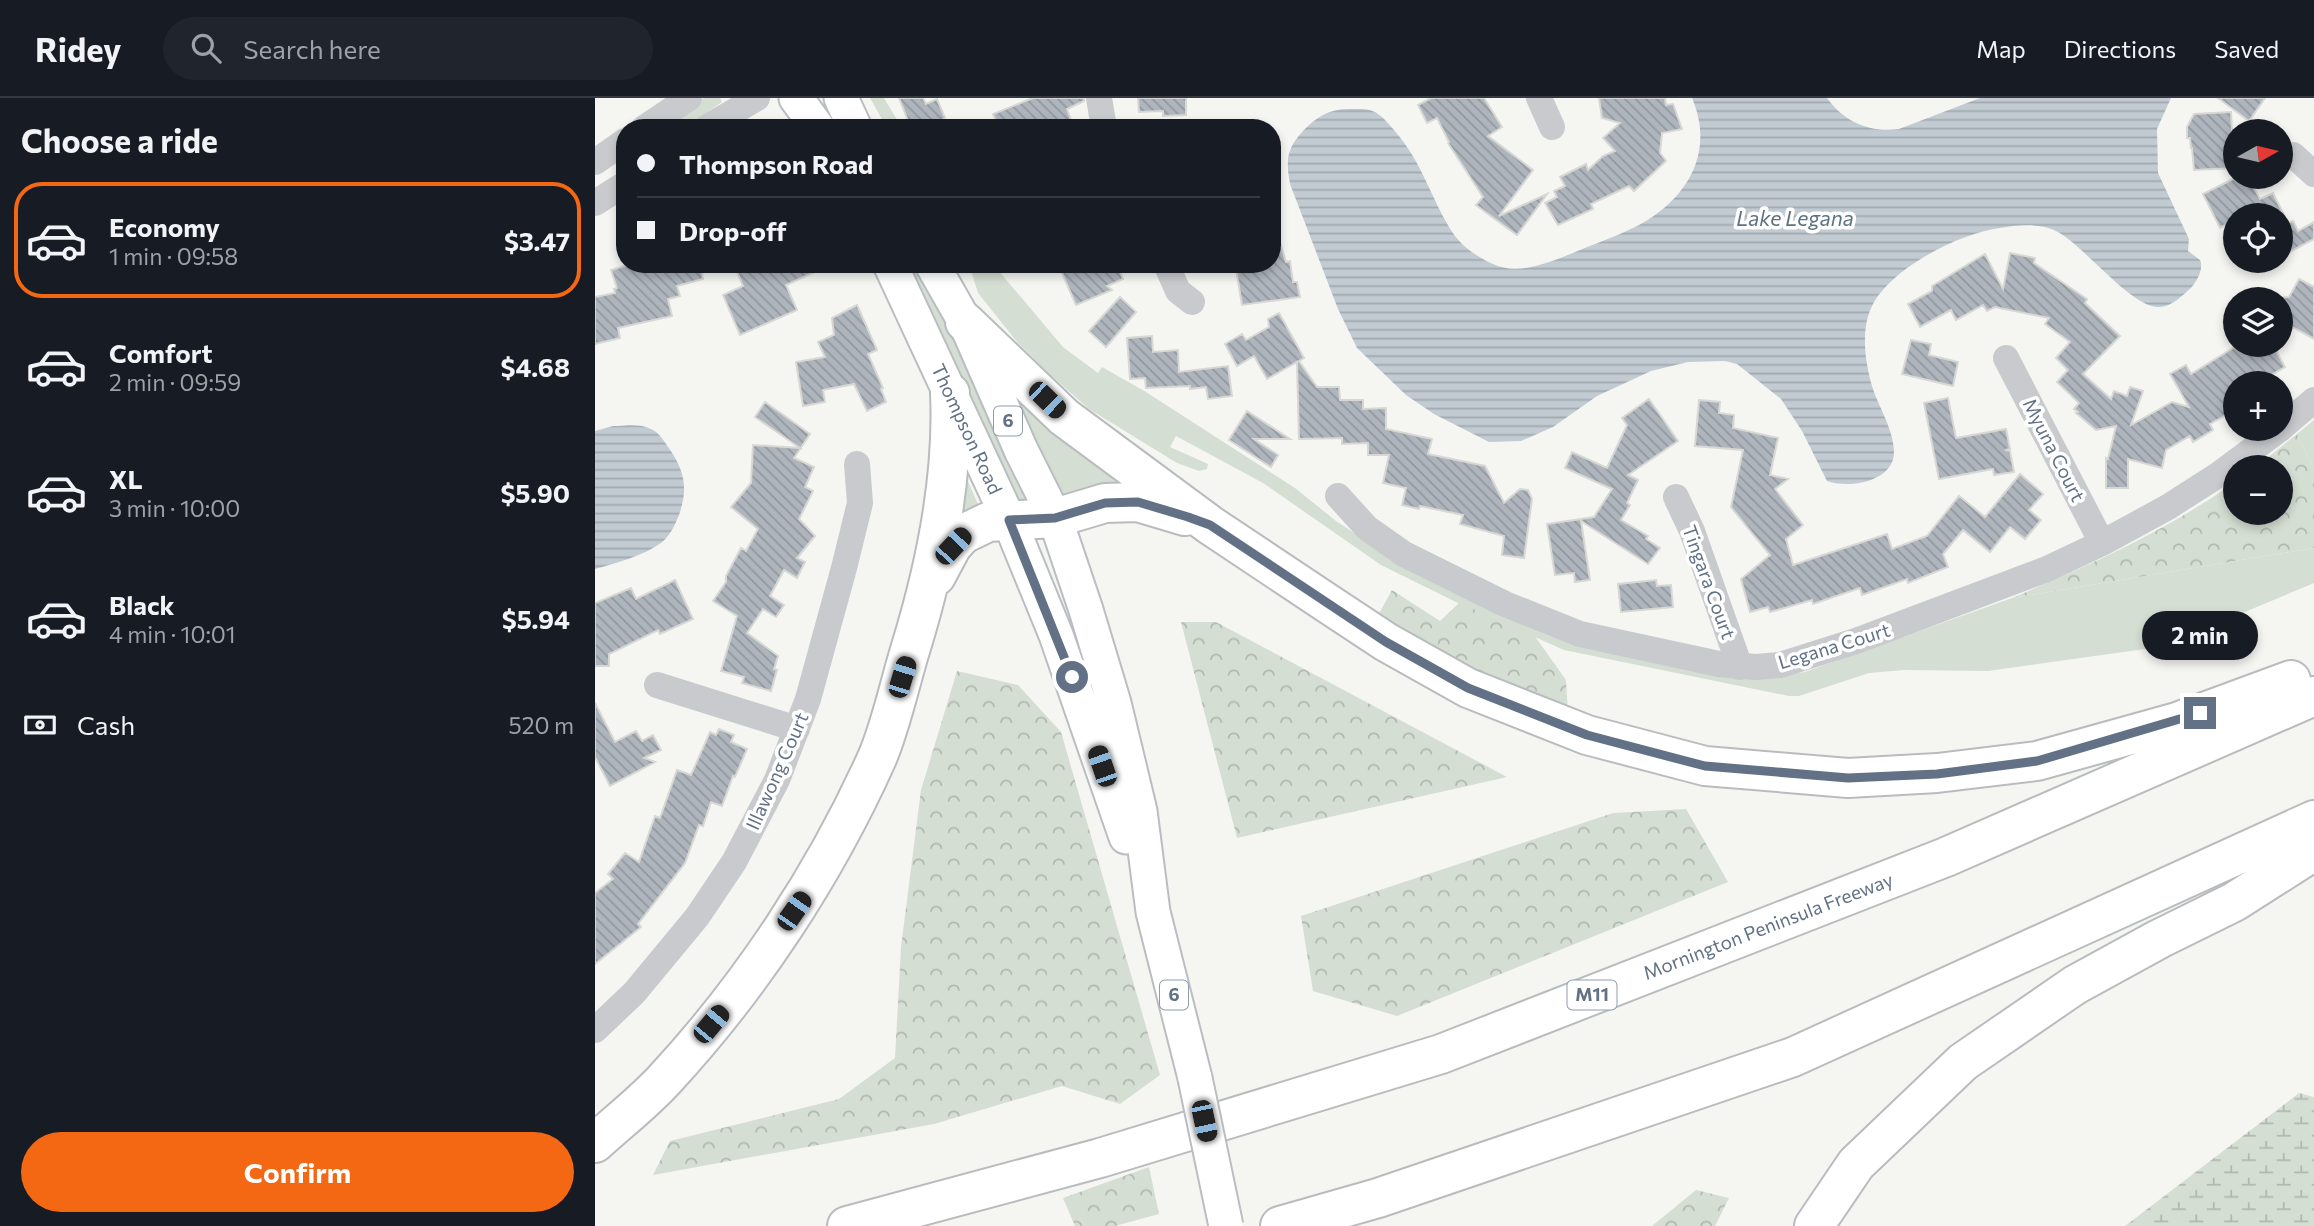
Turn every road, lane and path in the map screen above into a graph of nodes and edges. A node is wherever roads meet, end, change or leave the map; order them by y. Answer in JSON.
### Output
{"nodes":[{"id":1,"x":689,"y":98,"type":"edge"},
{"id":2,"x":757,"y":98,"type":"edge"},
{"id":3,"x":796,"y":98,"type":"edge"},
{"id":4,"x":841,"y":98,"type":"edge"},
{"id":5,"x":1099,"y":98,"type":"edge"},
{"id":6,"x":1539,"y":98,"type":"edge"},
{"id":7,"x":658,"y":119,"type":"edge"},
{"id":8,"x":721,"y":119,"type":"edge"},
{"id":9,"x":811,"y":119,"type":"edge"},
{"id":10,"x":851,"y":119,"type":"edge"},
{"id":11,"x":1102,"y":119,"type":"edge"},
{"id":12,"x":1552,"y":127,"type":"dead end"},
{"id":13,"x":616,"y":147,"type":"edge"},
{"id":14,"x":2293,"y":155,"type":"dead end"},
{"id":15,"x":595,"y":162,"type":"edge"},
{"id":16,"x":2314,"y":174,"type":"edge"},
{"id":17,"x":616,"y":190,"type":"edge"},
{"id":18,"x":595,"y":203,"type":"edge"},
{"id":19,"x":894,"y":273,"type":"edge"},
{"id":20,"x":937,"y":273,"type":"edge"},
{"id":21,"x":1169,"y":273,"type":"edge"},
{"id":22,"x":1192,"y":302,"type":"dead end"},
{"id":23,"x":965,"y":322,"type":"junction"},
{"id":24,"x":2006,"y":358,"type":"dead end"},
{"id":25,"x":950,"y":393,"type":"junction"},
{"id":26,"x":2314,"y":400,"type":"edge"},
{"id":27,"x":2293,"y":418,"type":"edge"},
{"id":28,"x":2263,"y":441,"type":"edge"},
{"id":29,"x":856,"y":464,"type":"dead end"},
{"id":30,"x":1338,"y":496,"type":"dead end"},
{"id":31,"x":1676,"y":497,"type":"dead end"},
{"id":32,"x":1055,"y":518,"type":"junction"},
{"id":33,"x":1009,"y":520,"type":"junction"},
{"id":34,"x":1210,"y":525,"type":"junction"},
{"id":35,"x":2102,"y":543,"type":"junction"},
{"id":36,"x":926,"y":597,"type":"junction"},
{"id":37,"x":1741,"y":667,"type":"junction"},
{"id":38,"x":2314,"y":671,"type":"edge"},
{"id":39,"x":657,"y":685,"type":"dead end"},
{"id":40,"x":2314,"y":696,"type":"edge"},
{"id":41,"x":797,"y":729,"type":"junction"},
{"id":42,"x":2314,"y":820,"type":"edge"},
{"id":43,"x":2314,"y":851,"type":"edge"},
{"id":44,"x":1153,"y":912,"type":"junction"},
{"id":45,"x":595,"y":1030,"type":"edge"},
{"id":46,"x":595,"y":1143,"type":"edge"},
{"id":47,"x":846,"y":1226,"type":"edge"},
{"id":48,"x":1226,"y":1226,"type":"edge"},
{"id":49,"x":1280,"y":1226,"type":"edge"},
{"id":50,"x":1814,"y":1226,"type":"edge"}],
"edges":[{"from":1,"to":7,"type":"street"},
{"from":2,"to":8,"type":"street"},
{"from":3,"to":9,"type":"main road"},
{"from":4,"to":10,"type":"main road"},
{"from":5,"to":11,"type":"street"},
{"from":6,"to":12,"type":"street"},
{"from":13,"to":15,"type":"street"},
{"from":14,"to":16,"type":"street"},
{"from":17,"to":18,"type":"street"},
{"from":19,"to":25,"type":"main road","name":"Thompson Road","number":"6"},
{"from":20,"to":23,"type":"main road","name":"Thompson Road","number":"6"},
{"from":21,"to":22,"type":"street"},
{"from":23,"to":32,"type":"main road","name":"Thompson Road","number":"6"},
{"from":23,"to":34,"type":"highway"},
{"from":24,"to":35,"type":"street","name":"Myuna Court"},
{"from":25,"to":33,"type":"main road","name":"Thompson Road","number":"6"},
{"from":25,"to":36,"type":"highway"},
{"from":26,"to":27,"type":"street","name":"Legana Court"},
{"from":28,"to":35,"type":"street","name":"Legana Court"},
{"from":29,"to":41,"type":"street","name":"Illawong Court"},
{"from":30,"to":37,"type":"street","name":"Legana Court"},
{"from":31,"to":37,"type":"street","name":"Tingara Court"},
{"from":32,"to":33,"type":"highway"},
{"from":32,"to":34,"type":"highway"},
{"from":32,"to":44,"type":"main road","name":"Thompson Road","number":"6"},
{"from":33,"to":36,"type":"highway"},
{"from":33,"to":44,"type":"main road","name":"Thompson Road","number":"6"},
{"from":34,"to":38,"type":"highway"},
{"from":35,"to":37,"type":"street","name":"Legana Court"},
{"from":36,"to":46,"type":"highway"},
{"from":39,"to":41,"type":"street"},
{"from":40,"to":47,"type":"highway","name":"Mornington Peninsula Freeway","number":"M11"},
{"from":41,"to":45,"type":"street","name":"Illawong Court"},
{"from":42,"to":49,"type":"highway"},
{"from":43,"to":50,"type":"highway"},
{"from":44,"to":48,"type":"main road","name":"Thompson Road","number":"6","bridge":true}]}
